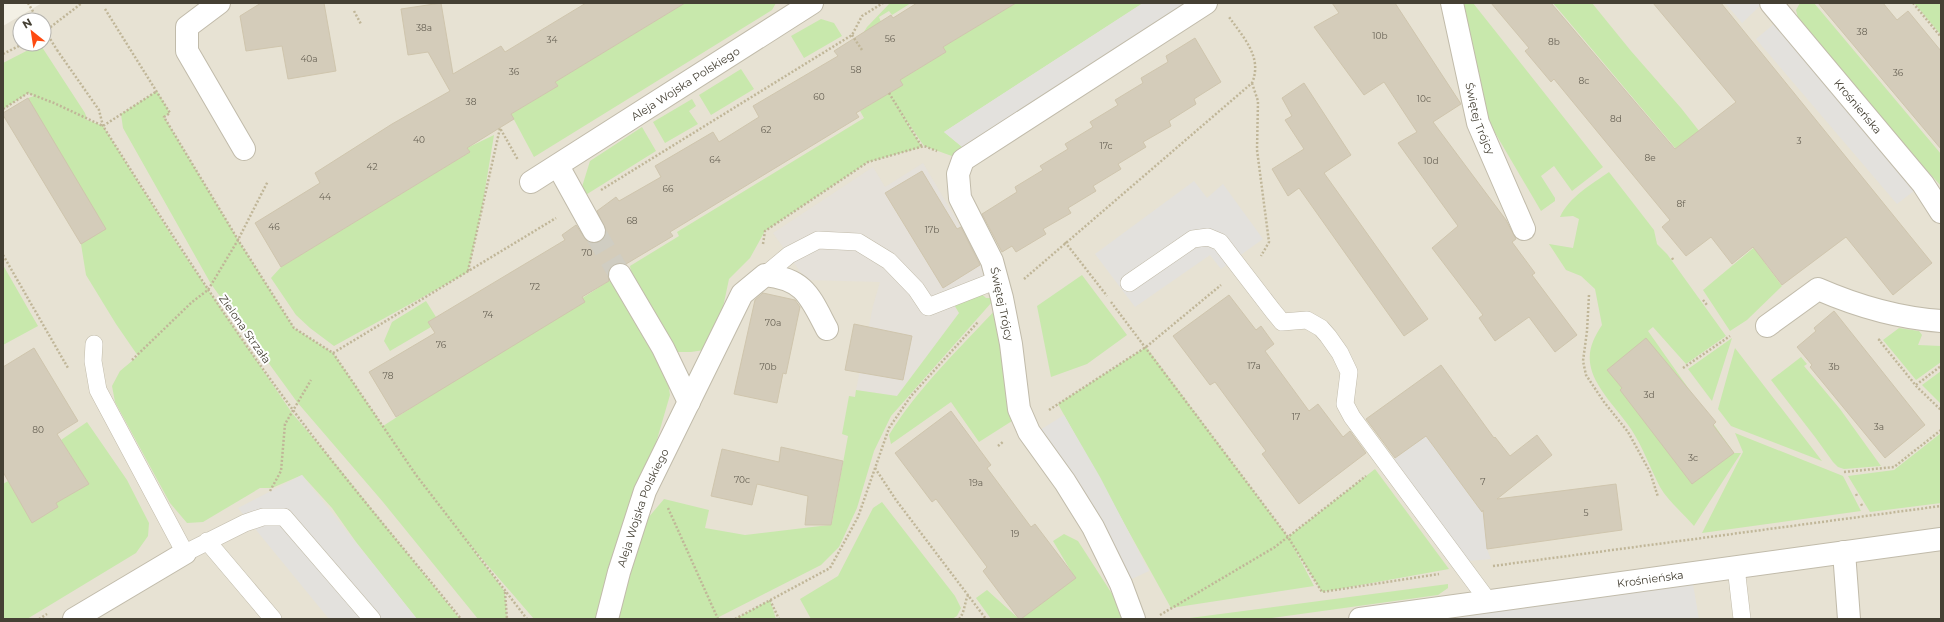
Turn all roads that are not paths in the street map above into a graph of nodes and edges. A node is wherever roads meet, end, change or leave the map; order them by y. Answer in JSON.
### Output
{"nodes":[{"id":1,"x":219,"y":3,"type":"edge"},
{"id":2,"x":812,"y":3,"type":"edge"},
{"id":3,"x":1206,"y":3,"type":"edge"},
{"id":4,"x":1452,"y":3,"type":"edge"},
{"id":5,"x":1774,"y":4,"type":"edge"},
{"id":6,"x":244,"y":149,"type":"dead end"},
{"id":7,"x":558,"y":166,"type":"junction"},
{"id":8,"x":531,"y":182,"type":"road end"},
{"id":9,"x":1941,"y":212,"type":"edge"},
{"id":10,"x":1524,"y":230,"type":"dead end"},
{"id":11,"x":594,"y":231,"type":"tunnel mouth"},
{"id":12,"x":620,"y":275,"type":"tunnel mouth"},
{"id":13,"x":761,"y":279,"type":"junction"},
{"id":14,"x":997,"y":280,"type":"junction"},
{"id":15,"x":1129,"y":283,"type":"dead end"},
{"id":16,"x":1941,"y":320,"type":"edge"},
{"id":17,"x":1767,"y":326,"type":"dead end"},
{"id":18,"x":827,"y":329,"type":"dead end"},
{"id":19,"x":94,"y":344,"type":"dead end"},
{"id":20,"x":690,"y":402,"type":"junction"},
{"id":21,"x":1941,"y":539,"type":"edge"},
{"id":22,"x":207,"y":541,"type":"junction"},
{"id":23,"x":1844,"y":552,"type":"junction"},
{"id":24,"x":185,"y":553,"type":"junction"},
{"id":25,"x":1736,"y":567,"type":"junction"},
{"id":26,"x":1489,"y":602,"type":"junction"},
{"id":27,"x":74,"y":619,"type":"edge"},
{"id":28,"x":273,"y":619,"type":"edge"},
{"id":29,"x":372,"y":619,"type":"edge"},
{"id":30,"x":607,"y":619,"type":"edge"},
{"id":31,"x":1144,"y":619,"type":"edge"},
{"id":32,"x":1360,"y":619,"type":"edge"},
{"id":33,"x":1742,"y":619,"type":"edge"},
{"id":34,"x":1849,"y":619,"type":"edge"}],
"edges":[{"from":1,"to":6,"type":"street"},
{"from":2,"to":7,"type":"street","name":"Aleja Wojska Polskiego"},
{"from":3,"to":14,"type":"street","name":"Świętej Trójcy"},
{"from":4,"to":10,"type":"street","name":"Świętej Trójcy"},
{"from":5,"to":9,"type":"street","name":"Krośnieńska"},
{"from":7,"to":8,"type":"street","name":"Aleja Wojska Polskiego"},
{"from":7,"to":11,"type":"street"},
{"from":12,"to":20,"type":"street"},
{"from":13,"to":14,"type":"lane"},
{"from":13,"to":18,"type":"street"},
{"from":13,"to":20,"type":"street","name":"Aleja Wojska Polskiego"},
{"from":14,"to":31,"type":"street","name":"Świętej Trójcy"},
{"from":15,"to":26,"type":"lane"},
{"from":16,"to":17,"type":"street"},
{"from":19,"to":24,"type":"lane"},
{"from":20,"to":30,"type":"street","name":"Aleja Wojska Polskiego"},
{"from":21,"to":23,"type":"street","name":"Krośnieńska"},
{"from":22,"to":24,"type":"lane"},
{"from":22,"to":28,"type":"lane"},
{"from":22,"to":29,"type":"lane"},
{"from":23,"to":25,"type":"street","name":"Krośnieńska"},
{"from":23,"to":34,"type":"street"},
{"from":24,"to":27,"type":"street"},
{"from":25,"to":26,"type":"street","name":"Krośnieńska"},
{"from":25,"to":33,"type":"lane"},
{"from":26,"to":32,"type":"street","name":"Krośnieńska"}]}
